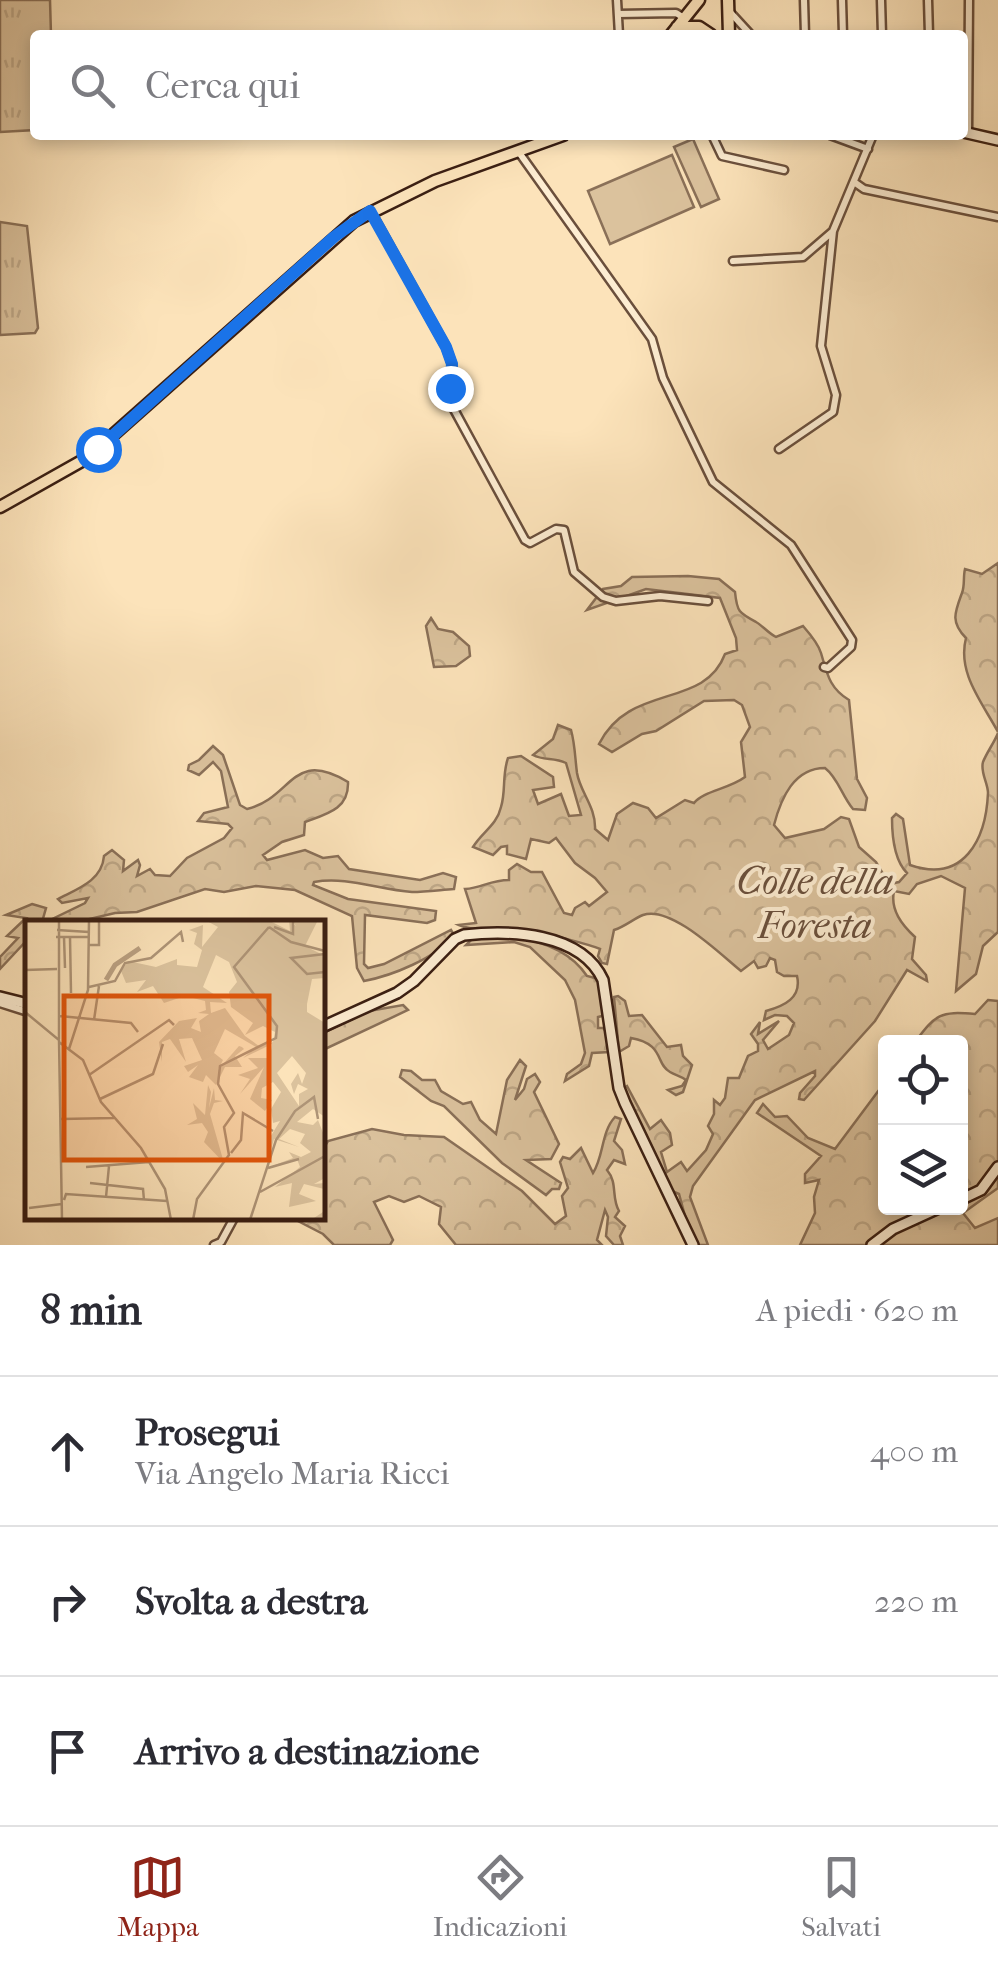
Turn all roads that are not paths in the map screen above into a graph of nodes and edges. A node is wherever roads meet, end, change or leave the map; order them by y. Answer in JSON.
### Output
{"nodes":[{"id":1,"x":617,"y":0,"type":"edge"},
{"id":2,"x":698,"y":0,"type":"edge"},
{"id":3,"x":804,"y":0,"type":"edge"},
{"id":4,"x":842,"y":0,"type":"edge"},
{"id":5,"x":881,"y":0,"type":"edge"},
{"id":6,"x":928,"y":0,"type":"edge"},
{"id":7,"x":968,"y":0,"type":"edge"},
{"id":8,"x":729,"y":6,"type":"edge"},
{"id":9,"x":618,"y":14,"type":"junction"},
{"id":10,"x":686,"y":15,"type":"junction"},
{"id":11,"x":699,"y":27,"type":"junction"},
{"id":12,"x":619,"y":30,"type":"edge"},
{"id":13,"x":674,"y":30,"type":"edge"},
{"id":14,"x":680,"y":30,"type":"edge"},
{"id":15,"x":704,"y":30,"type":"edge"},
{"id":16,"x":747,"y":30,"type":"edge"},
{"id":17,"x":805,"y":30,"type":"edge"},
{"id":18,"x":843,"y":30,"type":"edge"},
{"id":19,"x":882,"y":30,"type":"edge"},
{"id":20,"x":929,"y":30,"type":"edge"},
{"id":21,"x":968,"y":30,"type":"edge"},
{"id":22,"x":968,"y":132,"type":"edge"},
{"id":23,"x":549,"y":140,"type":"edge"},
{"id":24,"x":714,"y":140,"type":"edge"},
{"id":25,"x":844,"y":140,"type":"edge"},
{"id":26,"x":871,"y":140,"type":"edge"},
{"id":27,"x":998,"y":140,"type":"edge"},
{"id":28,"x":868,"y":149,"type":"junction"},
{"id":29,"x":518,"y":151,"type":"junction"},
{"id":30,"x":784,"y":170,"type":"dead end"},
{"id":31,"x":854,"y":182,"type":"junction"},
{"id":32,"x":370,"y":211,"type":"junction"},
{"id":33,"x":998,"y":217,"type":"edge"},
{"id":34,"x":833,"y":231,"type":"junction"},
{"id":35,"x":733,"y":261,"type":"dead end"},
{"id":36,"x":779,"y":449,"type":"dead end"},
{"id":37,"x":0,"y":507,"type":"edge"},
{"id":38,"x":708,"y":601,"type":"dead end"},
{"id":39,"x":824,"y":667,"type":"dead end"},
{"id":40,"x":0,"y":1000,"type":"edge"},
{"id":41,"x":25,"y":1004,"type":"edge"},
{"id":42,"x":25,"y":1011,"type":"edge"},
{"id":43,"x":325,"y":1026,"type":"edge"},
{"id":44,"x":998,"y":1167,"type":"edge"},
{"id":45,"x":968,"y":1196,"type":"edge"},
{"id":46,"x":922,"y":1215,"type":"edge"},
{"id":47,"x":233,"y":1220,"type":"edge"},
{"id":48,"x":214,"y":1245,"type":"edge"},
{"id":49,"x":693,"y":1245,"type":"edge"},
{"id":50,"x":872,"y":1245,"type":"edge"}],
"edges":[{"from":1,"to":9,"type":"street"},
{"from":2,"to":10,"type":"main road"},
{"from":3,"to":17,"type":"street"},
{"from":4,"to":18,"type":"street"},
{"from":5,"to":19,"type":"street"},
{"from":6,"to":20,"type":"street"},
{"from":7,"to":21,"type":"street"},
{"from":8,"to":16,"type":"street"},
{"from":9,"to":10,"type":"street"},
{"from":9,"to":12,"type":"street"},
{"from":10,"to":11,"type":"main road"},
{"from":10,"to":13,"type":"main road"},
{"from":11,"to":14,"type":"main road"},
{"from":11,"to":15,"type":"main road"},
{"from":22,"to":27,"type":"main road"},
{"from":23,"to":29,"type":"main road"},
{"from":24,"to":30,"type":"street"},
{"from":25,"to":28,"type":"street"},
{"from":26,"to":28,"type":"street"},
{"from":28,"to":31,"type":"street"},
{"from":29,"to":32,"type":"main road"},
{"from":29,"to":39,"type":"street"},
{"from":31,"to":33,"type":"street"},
{"from":31,"to":34,"type":"street"},
{"from":32,"to":37,"type":"main road"},
{"from":32,"to":38,"type":"street"},
{"from":34,"to":35,"type":"street"},
{"from":34,"to":36,"type":"street"},
{"from":40,"to":41,"type":"main road"},
{"from":40,"to":42,"type":"street"},
{"from":43,"to":49,"type":"main road"},
{"from":44,"to":45,"type":"main road"},
{"from":46,"to":50,"type":"main road"},
{"from":47,"to":48,"type":"street"}]}
